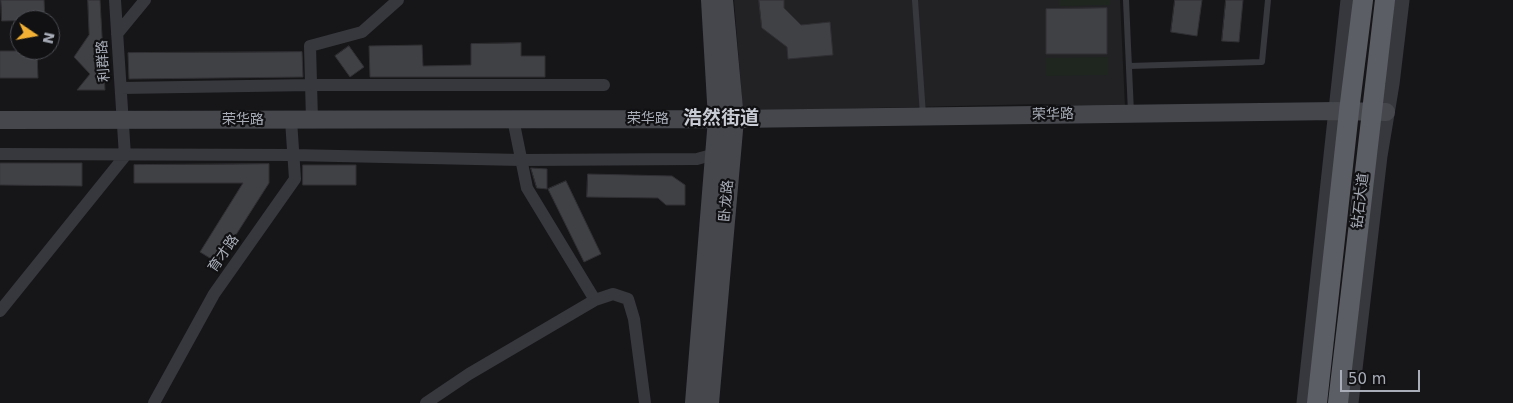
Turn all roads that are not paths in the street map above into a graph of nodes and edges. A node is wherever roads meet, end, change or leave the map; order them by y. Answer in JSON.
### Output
{"nodes":[{"id":1,"x":115,"y":0,"type":"edge"},
{"id":2,"x":145,"y":0,"type":"edge"},
{"id":3,"x":398,"y":0,"type":"edge"},
{"id":4,"x":710,"y":0,"type":"edge"},
{"id":5,"x":724,"y":0,"type":"edge"},
{"id":6,"x":915,"y":0,"type":"edge"},
{"id":7,"x":1126,"y":0,"type":"edge"},
{"id":8,"x":1268,"y":0,"type":"edge"},
{"id":9,"x":1348,"y":0,"type":"edge"},
{"id":10,"x":1363,"y":0,"type":"edge"},
{"id":11,"x":1385,"y":0,"type":"edge"},
{"id":12,"x":1402,"y":0,"type":"edge"},
{"id":13,"x":117,"y":34,"type":"junction"},
{"id":14,"x":1129,"y":66,"type":"junction"},
{"id":15,"x":311,"y":85,"type":"junction"},
{"id":16,"x":604,"y":85,"type":"dead end"},
{"id":17,"x":121,"y":88,"type":"junction"},
{"id":18,"x":1342,"y":111,"type":"junction"},
{"id":19,"x":1379,"y":112,"type":"junction"},
{"id":20,"x":1131,"y":114,"type":"junction"},
{"id":21,"x":923,"y":117,"type":"junction"},
{"id":22,"x":513,"y":119,"type":"junction"},
{"id":23,"x":726,"y":119,"type":"junction"},
{"id":24,"x":0,"y":120,"type":"edge"},
{"id":25,"x":123,"y":120,"type":"junction"},
{"id":26,"x":290,"y":120,"type":"junction"},
{"id":27,"x":312,"y":120,"type":"junction"},
{"id":28,"x":0,"y":154,"type":"edge"},
{"id":29,"x":715,"y":154,"type":"junction"},
{"id":30,"x":293,"y":155,"type":"junction"},
{"id":31,"x":125,"y":156,"type":"junction"},
{"id":32,"x":521,"y":160,"type":"junction"},
{"id":33,"x":1329,"y":174,"type":"junction"},
{"id":34,"x":1338,"y":216,"type":"junction"},
{"id":35,"x":1367,"y":269,"type":"junction"},
{"id":36,"x":595,"y":300,"type":"junction"},
{"id":37,"x":0,"y":311,"type":"edge"},
{"id":38,"x":1347,"y":326,"type":"junction"},
{"id":39,"x":154,"y":403,"type":"edge"},
{"id":40,"x":426,"y":403,"type":"edge"},
{"id":41,"x":645,"y":403,"type":"edge"},
{"id":42,"x":694,"y":403,"type":"edge"},
{"id":43,"x":710,"y":403,"type":"edge"},
{"id":44,"x":1304,"y":403,"type":"edge"},
{"id":45,"x":1317,"y":403,"type":"edge"},
{"id":46,"x":1338,"y":403,"type":"edge"},
{"id":47,"x":1351,"y":403,"type":"edge"}],
"edges":[{"from":1,"to":13,"type":"street","name":"利群路"},
{"from":2,"to":13,"type":"street"},
{"from":3,"to":15,"type":"street"},
{"from":4,"to":23,"type":"main road","name":"卧龙路"},
{"from":5,"to":23,"type":"main road","name":"卧龙路"},
{"from":6,"to":21,"type":"lane"},
{"from":7,"to":14,"type":"lane"},
{"from":8,"to":14,"type":"lane"},
{"from":9,"to":18,"type":"street"},
{"from":10,"to":18,"type":"highway","name":"钻石大道"},
{"from":11,"to":19,"type":"highway","name":"钻石大道"},
{"from":12,"to":19,"type":"street"},
{"from":13,"to":17,"type":"street","name":"利群路"},
{"from":14,"to":20,"type":"lane"},
{"from":15,"to":16,"type":"street"},
{"from":15,"to":17,"type":"street"},
{"from":15,"to":27,"type":"street"},
{"from":17,"to":25,"type":"street","name":"利群路"},
{"from":18,"to":19,"type":"main road","name":"荣华路"},
{"from":18,"to":20,"type":"main road","name":"荣华路"},
{"from":18,"to":33,"type":"street"},
{"from":18,"to":34,"type":"highway","name":"钻石大道"},
{"from":19,"to":35,"type":"street"},
{"from":19,"to":38,"type":"highway","name":"钻石大道"},
{"from":20,"to":21,"type":"main road","name":"荣华路"},
{"from":21,"to":23,"type":"main road","name":"荣华路"},
{"from":22,"to":23,"type":"main road","name":"荣华路"},
{"from":22,"to":27,"type":"main road","name":"荣华路"},
{"from":22,"to":32,"type":"street"},
{"from":23,"to":29,"type":"main road","name":"卧龙路"},
{"from":23,"to":43,"type":"main road","name":"卧龙路"},
{"from":24,"to":25,"type":"main road","name":"荣华路"},
{"from":25,"to":26,"type":"main road","name":"荣华路"},
{"from":25,"to":31,"type":"street","name":"利群路"},
{"from":26,"to":27,"type":"main road","name":"荣华路"},
{"from":26,"to":30,"type":"street","name":"育才路"},
{"from":28,"to":31,"type":"street"},
{"from":29,"to":32,"type":"street"},
{"from":29,"to":42,"type":"main road","name":"卧龙路"},
{"from":30,"to":31,"type":"street"},
{"from":30,"to":32,"type":"street"},
{"from":30,"to":39,"type":"street","name":"育才路"},
{"from":31,"to":37,"type":"street"},
{"from":32,"to":36,"type":"street"},
{"from":33,"to":34,"type":"street"},
{"from":33,"to":44,"type":"street"},
{"from":34,"to":45,"type":"highway","name":"钻石大道"},
{"from":35,"to":38,"type":"street"},
{"from":35,"to":47,"type":"street"},
{"from":36,"to":40,"type":"street"},
{"from":36,"to":41,"type":"street"},
{"from":38,"to":46,"type":"highway","name":"钻石大道"}]}
